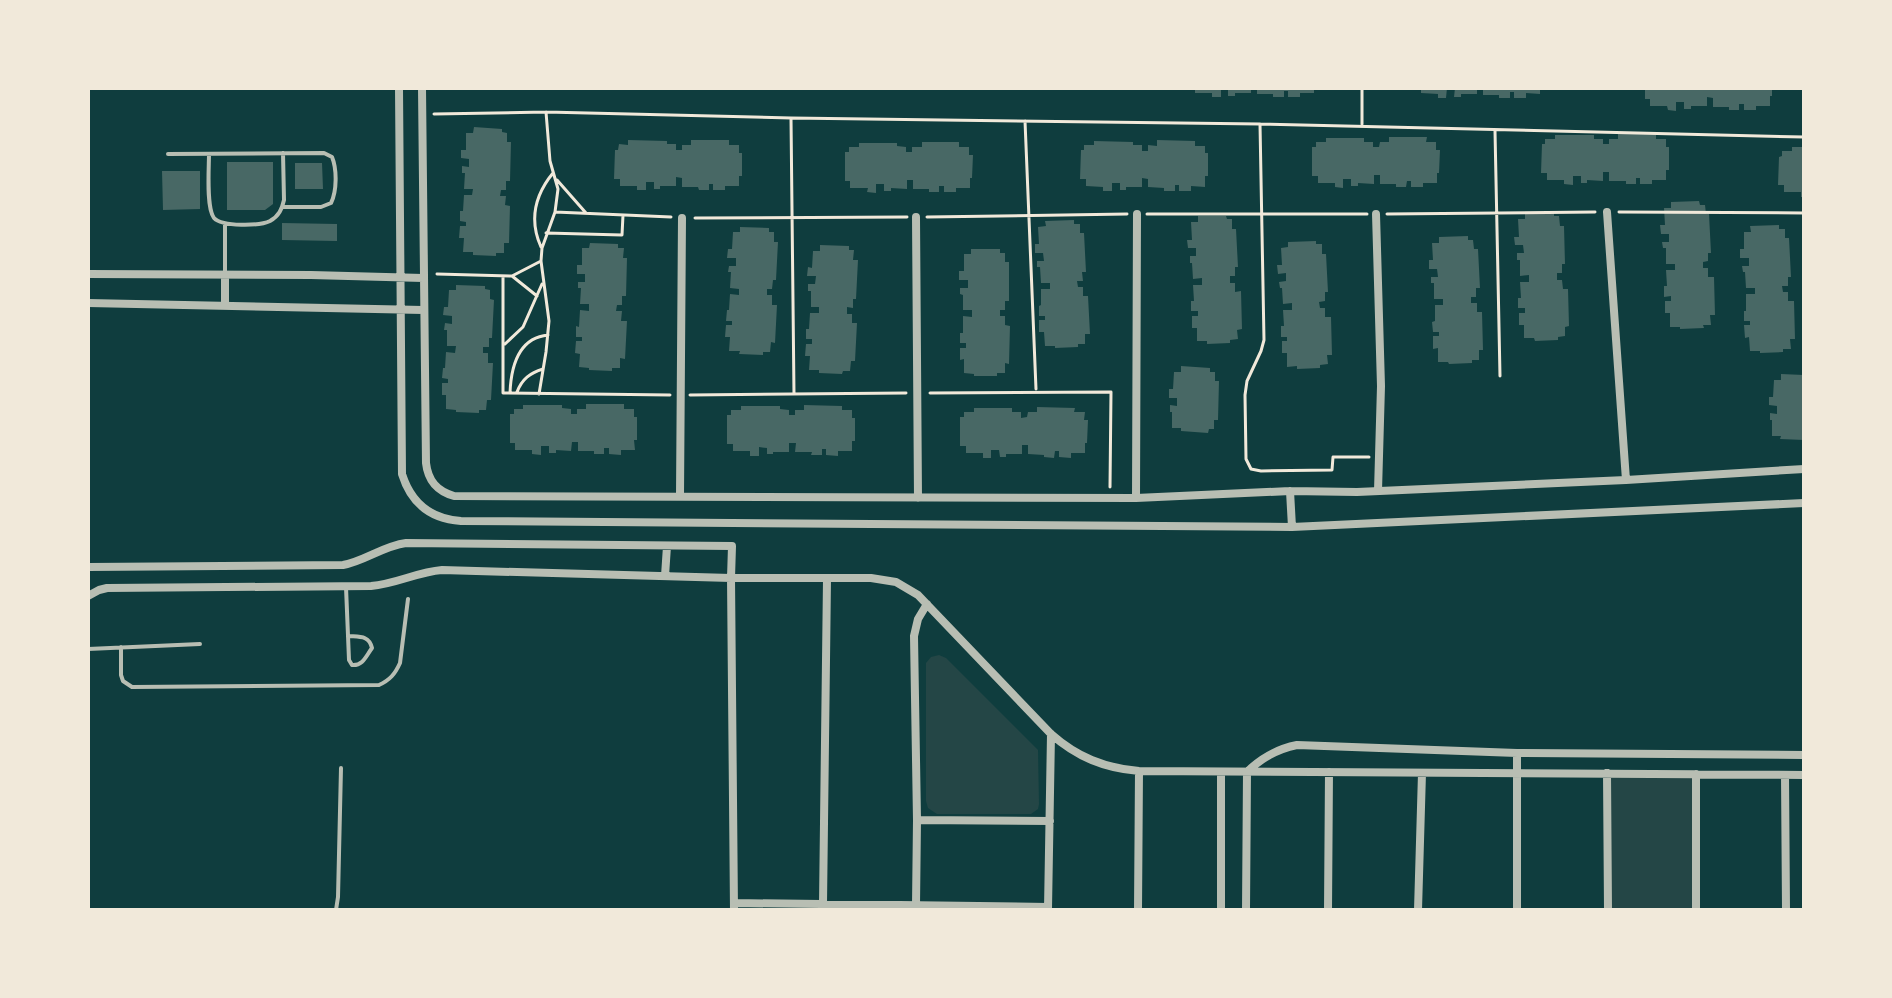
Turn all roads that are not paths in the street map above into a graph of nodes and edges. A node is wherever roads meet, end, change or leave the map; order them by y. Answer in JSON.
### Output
{"nodes":[{"id":1,"x":399,"y":88,"type":"edge"},
{"id":2,"x":422,"y":88,"type":"edge"},
{"id":3,"x":283,"y":153,"type":"junction"},
{"id":4,"x":168,"y":154,"type":"dead end"},
{"id":5,"x":209,"y":154,"type":"junction"},
{"id":6,"x":283,"y":207,"type":"junction"},
{"id":7,"x":1607,"y":212,"type":"road end"},
{"id":8,"x":1137,"y":214,"type":"road end"},
{"id":9,"x":1376,"y":214,"type":"road end"},
{"id":10,"x":916,"y":217,"type":"road end"},
{"id":11,"x":682,"y":218,"type":"road end"},
{"id":12,"x":225,"y":224,"type":"junction"},
{"id":13,"x":88,"y":274,"type":"edge"},
{"id":14,"x":225,"y":275,"type":"junction"},
{"id":15,"x":423,"y":276,"type":"junction"},
{"id":16,"x":401,"y":277,"type":"junction"},
{"id":17,"x":88,"y":303,"type":"edge"},
{"id":18,"x":225,"y":305,"type":"junction"},
{"id":19,"x":401,"y":309,"type":"junction"},
{"id":20,"x":423,"y":310,"type":"junction"},
{"id":21,"x":1804,"y":469,"type":"edge"},
{"id":22,"x":1626,"y":480,"type":"junction"},
{"id":23,"x":1290,"y":491,"type":"junction"},
{"id":24,"x":1378,"y":491,"type":"junction"},
{"id":25,"x":680,"y":496,"type":"junction"},
{"id":26,"x":918,"y":498,"type":"junction"},
{"id":27,"x":1136,"y":498,"type":"junction"},
{"id":28,"x":1804,"y":503,"type":"edge"},
{"id":29,"x":1292,"y":527,"type":"junction"},
{"id":30,"x":667,"y":546,"type":"junction"},
{"id":31,"x":88,"y":567,"type":"edge"},
{"id":32,"x":665,"y":576,"type":"junction"},
{"id":33,"x":731,"y":578,"type":"junction"},
{"id":34,"x":827,"y":579,"type":"junction"},
{"id":35,"x":346,"y":587,"type":"junction"},
{"id":36,"x":88,"y":596,"type":"edge"},
{"id":37,"x":408,"y":599,"type":"dead end"},
{"id":38,"x":927,"y":604,"type":"junction"},
{"id":39,"x":348,"y":636,"type":"junction"},
{"id":40,"x":200,"y":644,"type":"dead end"},
{"id":41,"x":121,"y":647,"type":"junction"},
{"id":42,"x":88,"y":649,"type":"edge"},
{"id":43,"x":1051,"y":734,"type":"junction"},
{"id":44,"x":1517,"y":753,"type":"junction"},
{"id":45,"x":1804,"y":755,"type":"edge"},
{"id":46,"x":341,"y":768,"type":"dead end"},
{"id":47,"x":1139,"y":771,"type":"junction"},
{"id":48,"x":1221,"y":772,"type":"junction"},
{"id":49,"x":1247,"y":772,"type":"junction"},
{"id":50,"x":1329,"y":772,"type":"junction"},
{"id":51,"x":1422,"y":773,"type":"junction"},
{"id":52,"x":1517,"y":773,"type":"junction"},
{"id":53,"x":1607,"y":773,"type":"junction"},
{"id":54,"x":1696,"y":774,"type":"junction"},
{"id":55,"x":1785,"y":775,"type":"junction"},
{"id":56,"x":1804,"y":775,"type":"edge"},
{"id":57,"x":917,"y":820,"type":"junction"},
{"id":58,"x":1050,"y":821,"type":"junction"},
{"id":59,"x":823,"y":904,"type":"junction"},
{"id":60,"x":916,"y":905,"type":"junction"},
{"id":61,"x":734,"y":907,"type":"edge"},
{"id":62,"x":1048,"y":909,"type":"edge"},
{"id":63,"x":336,"y":910,"type":"edge"},
{"id":64,"x":1138,"y":910,"type":"edge"},
{"id":65,"x":1221,"y":910,"type":"edge"},
{"id":66,"x":1246,"y":910,"type":"edge"},
{"id":67,"x":1328,"y":910,"type":"edge"},
{"id":68,"x":1418,"y":910,"type":"edge"},
{"id":69,"x":1517,"y":910,"type":"edge"},
{"id":70,"x":1608,"y":910,"type":"edge"},
{"id":71,"x":1696,"y":910,"type":"edge"},
{"id":72,"x":1786,"y":910,"type":"edge"}],
"edges":[{"from":1,"to":16,"type":"street"},
{"from":2,"to":15,"type":"street"},
{"from":3,"to":5,"type":"lane"},
{"from":3,"to":6,"type":"lane"},
{"from":3,"to":6,"type":"lane"},
{"from":4,"to":5,"type":"lane"},
{"from":5,"to":12,"type":"lane"},
{"from":6,"to":12,"type":"lane"},
{"from":7,"to":22,"type":"street"},
{"from":8,"to":27,"type":"street"},
{"from":9,"to":24,"type":"street"},
{"from":10,"to":26,"type":"street"},
{"from":11,"to":25,"type":"street"},
{"from":12,"to":14,"type":"lane"},
{"from":13,"to":14,"type":"street"},
{"from":14,"to":16,"type":"street"},
{"from":14,"to":18,"type":"street"},
{"from":15,"to":16,"type":"street"},
{"from":15,"to":20,"type":"street"},
{"from":16,"to":19,"type":"street"},
{"from":17,"to":18,"type":"street"},
{"from":18,"to":19,"type":"street"},
{"from":19,"to":20,"type":"street"},
{"from":19,"to":29,"type":"street"},
{"from":20,"to":25,"type":"street"},
{"from":21,"to":22,"type":"street"},
{"from":22,"to":24,"type":"street"},
{"from":23,"to":24,"type":"street"},
{"from":23,"to":27,"type":"street"},
{"from":23,"to":29,"type":"street"},
{"from":25,"to":26,"type":"street"},
{"from":26,"to":27,"type":"street"},
{"from":28,"to":29,"type":"street"},
{"from":30,"to":31,"type":"street"},
{"from":30,"to":32,"type":"street"},
{"from":30,"to":33,"type":"street"},
{"from":32,"to":33,"type":"street"},
{"from":32,"to":35,"type":"street"},
{"from":33,"to":34,"type":"street"},
{"from":33,"to":61,"type":"street"},
{"from":34,"to":38,"type":"street"},
{"from":34,"to":59,"type":"street"},
{"from":35,"to":36,"type":"street"},
{"from":35,"to":39,"type":"lane"},
{"from":37,"to":41,"type":"lane"},
{"from":38,"to":43,"type":"street"},
{"from":38,"to":57,"type":"street"},
{"from":39,"to":39,"type":"lane"},
{"from":40,"to":41,"type":"lane"},
{"from":41,"to":42,"type":"lane"},
{"from":43,"to":47,"type":"street"},
{"from":43,"to":58,"type":"street"},
{"from":44,"to":45,"type":"street"},
{"from":44,"to":49,"type":"street"},
{"from":44,"to":52,"type":"street"},
{"from":46,"to":63,"type":"lane"},
{"from":47,"to":48,"type":"street"},
{"from":47,"to":64,"type":"street"},
{"from":48,"to":49,"type":"street"},
{"from":48,"to":65,"type":"street"},
{"from":49,"to":50,"type":"street"},
{"from":49,"to":66,"type":"street"},
{"from":50,"to":51,"type":"street"},
{"from":50,"to":67,"type":"street"},
{"from":51,"to":52,"type":"street"},
{"from":51,"to":68,"type":"street"},
{"from":52,"to":53,"type":"street"},
{"from":52,"to":69,"type":"street"},
{"from":53,"to":54,"type":"street"},
{"from":53,"to":70,"type":"street"},
{"from":54,"to":55,"type":"street"},
{"from":54,"to":71,"type":"street"},
{"from":55,"to":56,"type":"street"},
{"from":55,"to":72,"type":"street"},
{"from":57,"to":58,"type":"street"},
{"from":57,"to":60,"type":"street"},
{"from":58,"to":62,"type":"street"},
{"from":59,"to":60,"type":"street"},
{"from":59,"to":61,"type":"street"},
{"from":60,"to":62,"type":"street"}]}
